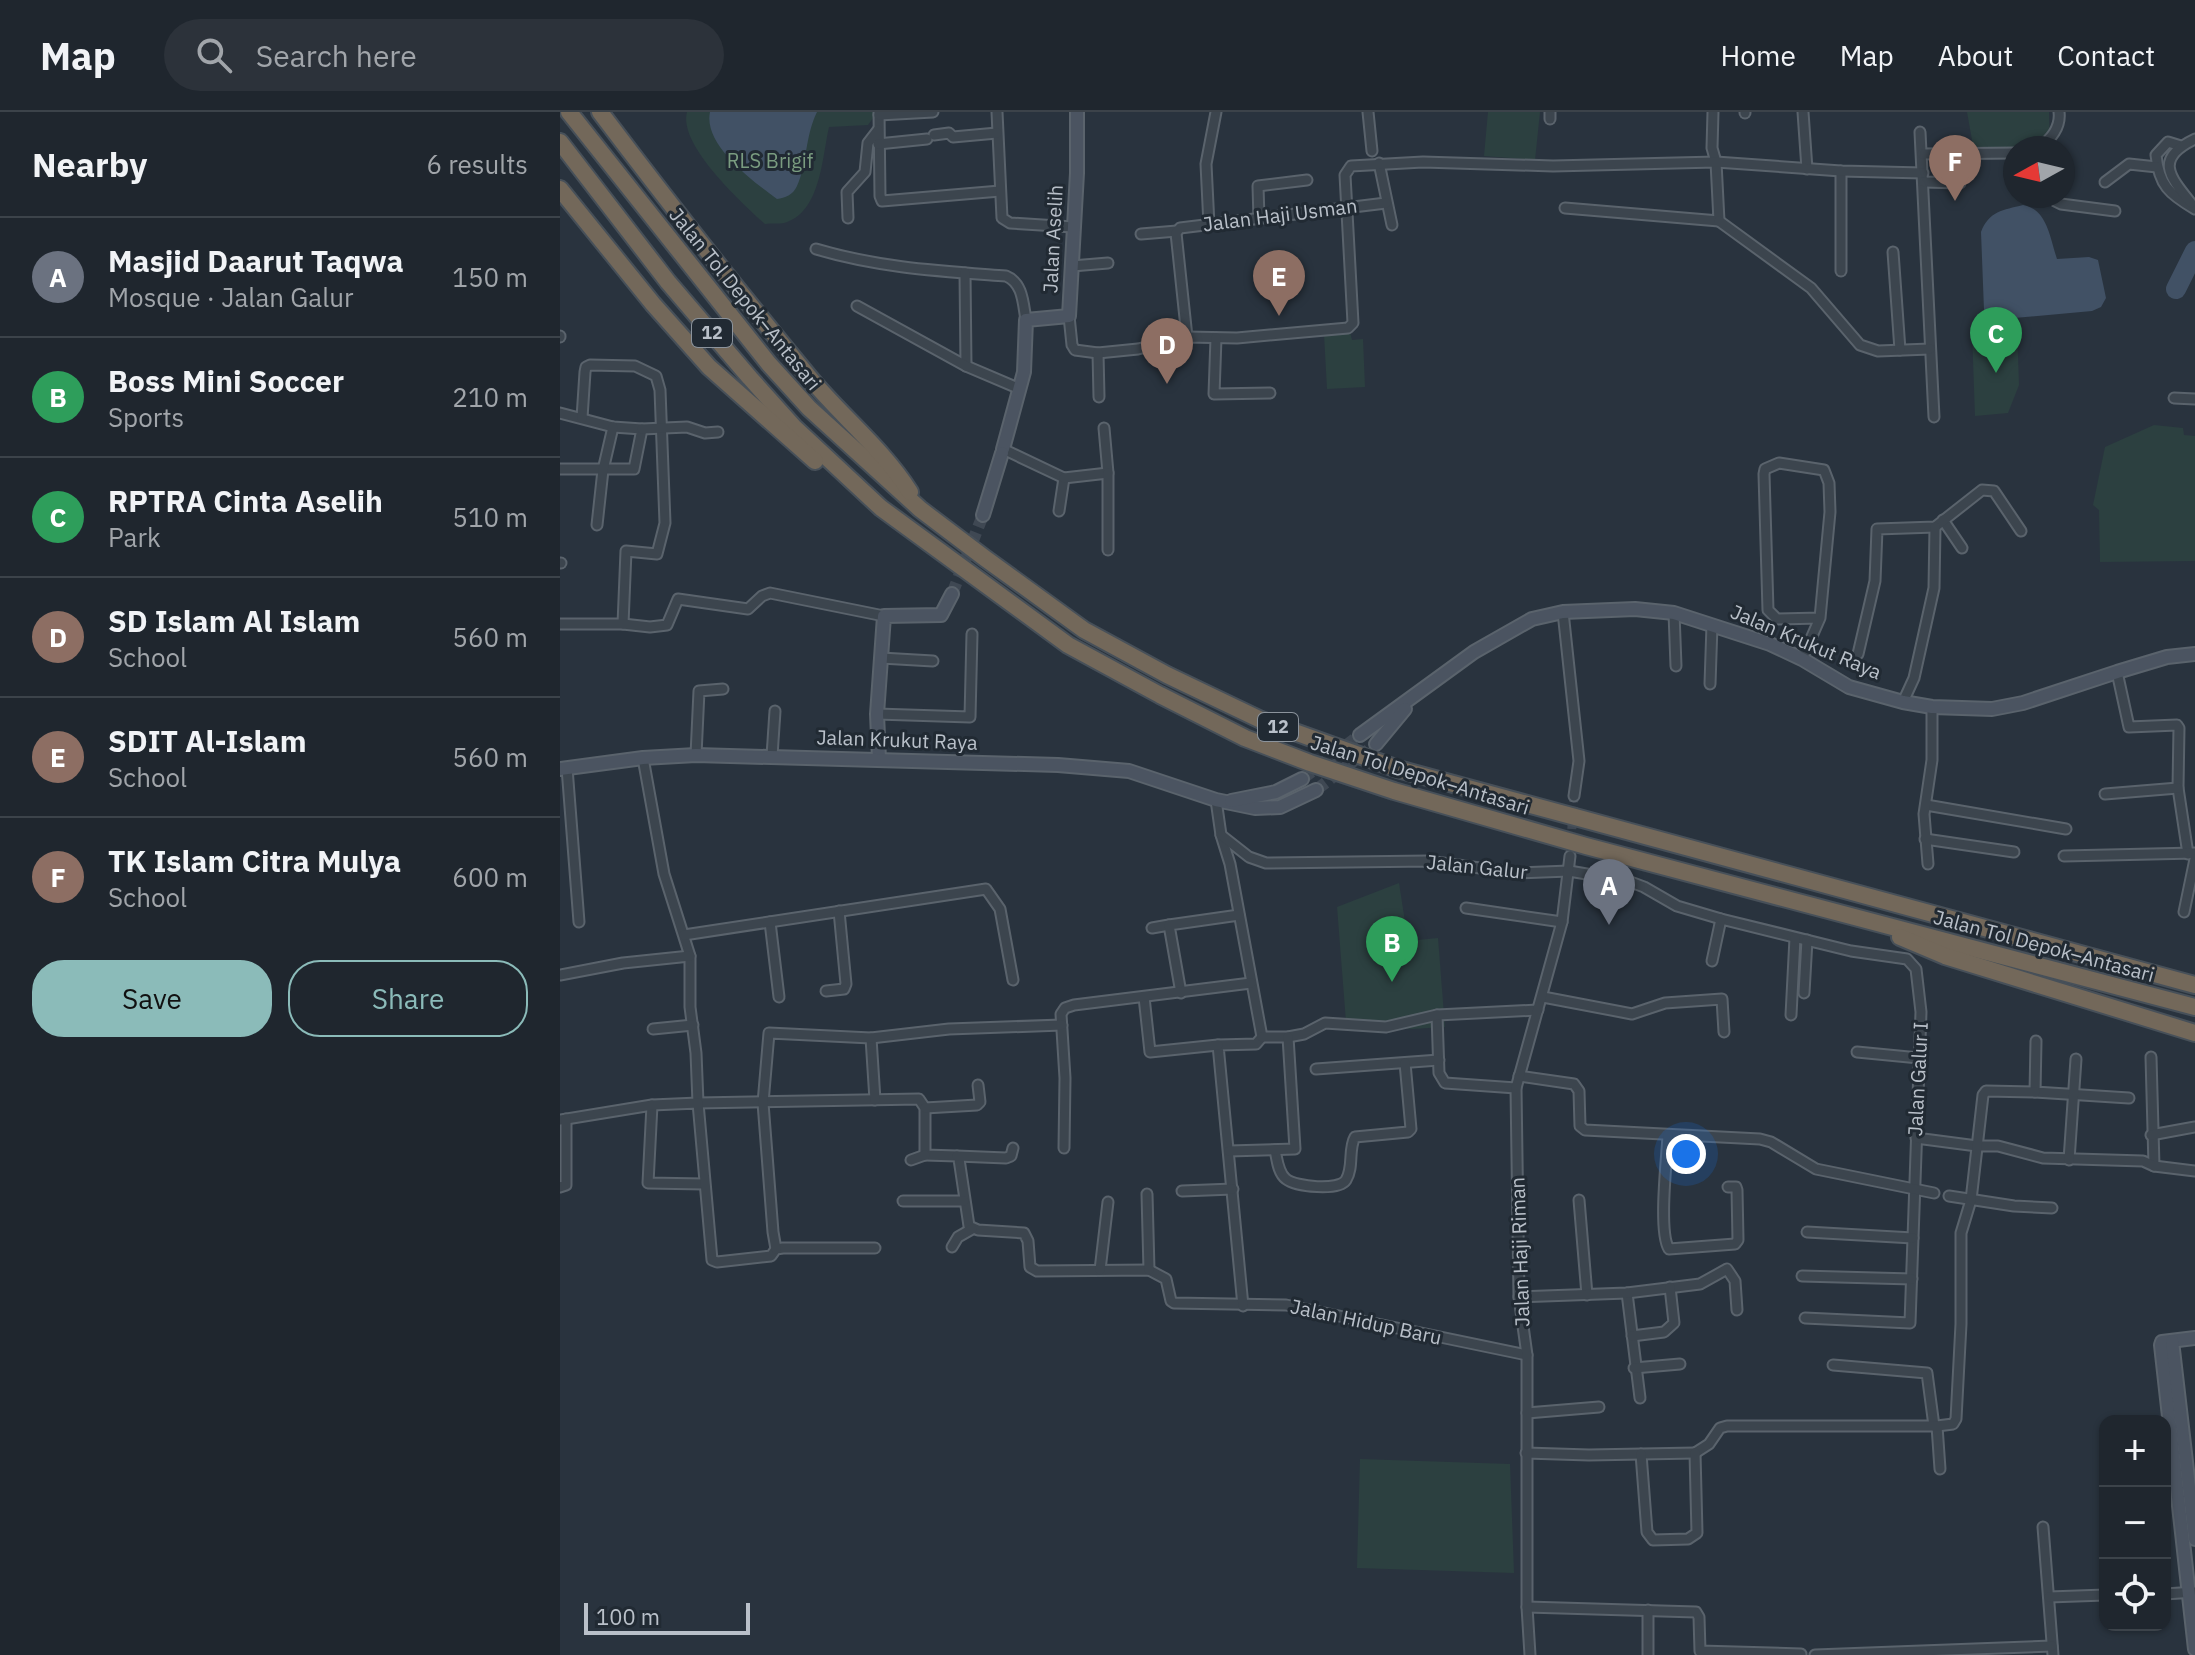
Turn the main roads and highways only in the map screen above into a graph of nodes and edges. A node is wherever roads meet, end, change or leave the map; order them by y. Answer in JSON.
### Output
{"nodes":[{"id":1,"x":569,"y":112,"type":"edge"},
{"id":2,"x":600,"y":112,"type":"edge"},
{"id":3,"x":560,"y":142,"type":"edge"},
{"id":4,"x":560,"y":189,"type":"edge"},
{"id":5,"x":881,"y":508,"type":"junction"},
{"id":6,"x":920,"y":509,"type":"junction"},
{"id":7,"x":1844,"y":913,"type":"junction"},
{"id":8,"x":2195,"y":985,"type":"edge"},
{"id":9,"x":2195,"y":1007,"type":"edge"},
{"id":10,"x":2195,"y":1033,"type":"edge"}],
"edges":[{"from":1,"to":6,"type":"highway","name":"Jalan Tol Depok–Antasari","number":"12"},
{"from":2,"to":6,"type":"highway"},
{"from":3,"to":5,"type":"highway","name":"Jalan Tol Depok–Antasari","number":"12"},
{"from":4,"to":5,"type":"highway"},
{"from":5,"to":7,"type":"highway","name":"Jalan Tol Depok–Antasari","number":"12"},
{"from":6,"to":8,"type":"highway","name":"Jalan Tol Depok–Antasari","number":"12"},
{"from":7,"to":9,"type":"highway","name":"Jalan Tol Depok–Antasari","number":"12"},
{"from":7,"to":10,"type":"highway"}]}
